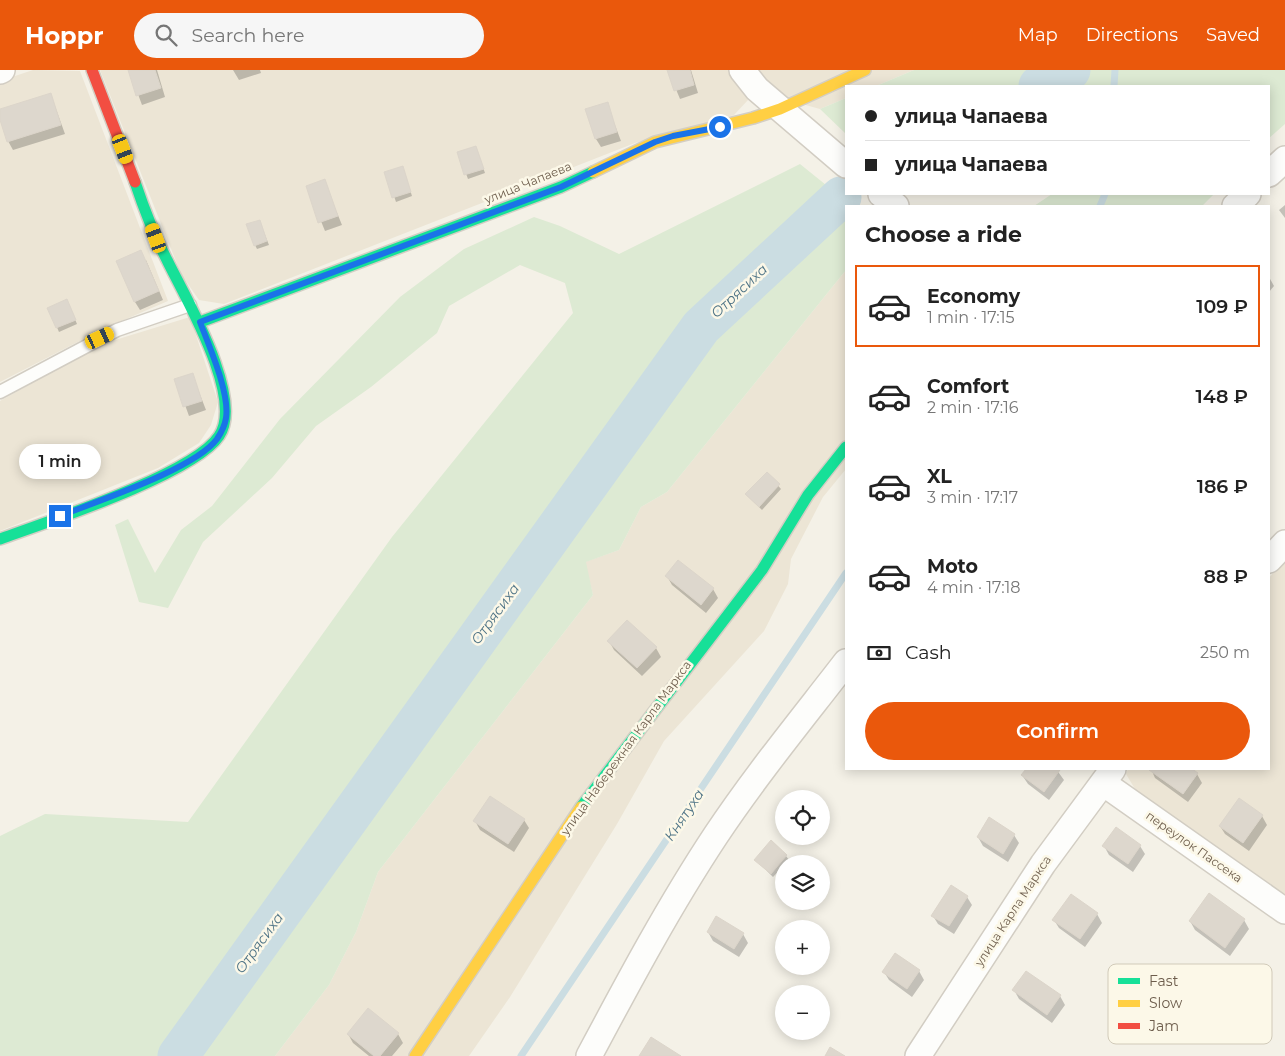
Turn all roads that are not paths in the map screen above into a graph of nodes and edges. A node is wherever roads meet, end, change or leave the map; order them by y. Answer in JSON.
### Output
{"nodes":[{"id":1,"x":92,"y":70,"type":"edge"},
{"id":2,"x":742,"y":70,"type":"edge"},
{"id":3,"x":865,"y":70,"type":"edge"},
{"id":4,"x":780,"y":109,"type":"junction"},
{"id":5,"x":1285,"y":159,"type":"edge"},
{"id":6,"x":845,"y":164,"type":"edge"},
{"id":7,"x":1270,"y":173,"type":"edge"},
{"id":8,"x":882,"y":195,"type":"edge"},
{"id":9,"x":1247,"y":195,"type":"edge"},
{"id":10,"x":895,"y":205,"type":"edge"},
{"id":11,"x":1236,"y":205,"type":"edge"},
{"id":12,"x":190,"y":305,"type":"junction"},
{"id":13,"x":200,"y":322,"type":"junction"},
{"id":14,"x":0,"y":392,"type":"edge"},
{"id":15,"x":845,"y":448,"type":"edge"},
{"id":16,"x":0,"y":539,"type":"edge"},
{"id":17,"x":845,"y":663,"type":"edge"},
{"id":18,"x":1108,"y":776,"type":"edge"},
{"id":19,"x":1285,"y":912,"type":"edge"},
{"id":20,"x":416,"y":1056,"type":"edge"},
{"id":21,"x":589,"y":1056,"type":"edge"},
{"id":22,"x":918,"y":1056,"type":"edge"}],
"edges":[{"from":1,"to":12,"type":"street"},
{"from":2,"to":4,"type":"street"},
{"from":3,"to":4,"type":"street","name":"улица Чапаева"},
{"from":4,"to":6,"type":"street"},
{"from":4,"to":13,"type":"street","name":"улица Чапаева"},
{"from":5,"to":7,"type":"street"},
{"from":8,"to":10,"type":"street"},
{"from":9,"to":11,"type":"street"},
{"from":12,"to":13,"type":"street"},
{"from":12,"to":14,"type":"lane"},
{"from":13,"to":16,"type":"street"},
{"from":15,"to":20,"type":"street","name":"улица Набережная Карла Маркса"},
{"from":17,"to":21,"type":"street"},
{"from":18,"to":19,"type":"street","name":"переулок Пассека"},
{"from":18,"to":22,"type":"street","name":"улица Карла Маркса"}]}
